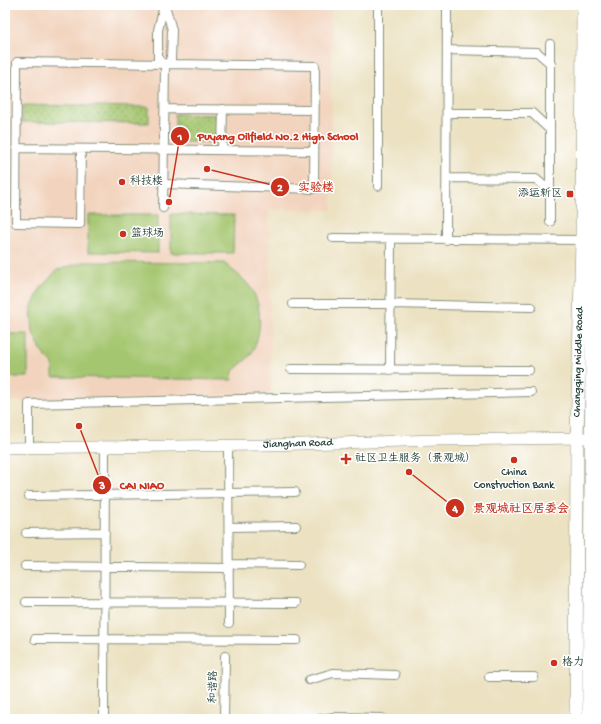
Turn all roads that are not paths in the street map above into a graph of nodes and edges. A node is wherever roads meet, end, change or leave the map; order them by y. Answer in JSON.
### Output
{"nodes":[{"id":1,"x":165,"y":5,"type":"edge"},
{"id":2,"x":378,"y":5,"type":"edge"},
{"id":3,"x":447,"y":5,"type":"edge"},
{"id":4,"x":583,"y":5,"type":"edge"},
{"id":5,"x":595,"y":5,"type":"edge"},
{"id":6,"x":550,"y":44,"type":"dead end"},
{"id":7,"x":447,"y":50,"type":"junction"},
{"id":8,"x":551,"y":64,"type":"junction"},
{"id":9,"x":165,"y":65,"type":"junction"},
{"id":10,"x":165,"y":109,"type":"junction"},
{"id":11,"x":223,"y":109,"type":"junction"},
{"id":12,"x":314,"y":110,"type":"junction"},
{"id":13,"x":447,"y":113,"type":"junction"},
{"id":14,"x":550,"y":130,"type":"junction"},
{"id":15,"x":17,"y":148,"type":"junction"},
{"id":16,"x":81,"y":149,"type":"junction"},
{"id":17,"x":165,"y":150,"type":"junction"},
{"id":18,"x":222,"y":150,"type":"junction"},
{"id":19,"x":314,"y":151,"type":"junction"},
{"id":20,"x":446,"y":178,"type":"junction"},
{"id":21,"x":164,"y":184,"type":"junction"},
{"id":22,"x":378,"y":186,"type":"dead end"},
{"id":23,"x":549,"y":190,"type":"junction"},
{"id":24,"x":163,"y":208,"type":"dead end"},
{"id":25,"x":550,"y":222,"type":"dead end"},
{"id":26,"x":333,"y":238,"type":"dead end"},
{"id":27,"x":391,"y":239,"type":"junction"},
{"id":28,"x":446,"y":240,"type":"junction"},
{"id":29,"x":582,"y":240,"type":"junction"},
{"id":30,"x":294,"y":304,"type":"dead end"},
{"id":31,"x":391,"y":304,"type":"junction"},
{"id":32,"x":532,"y":307,"type":"dead end"},
{"id":33,"x":291,"y":369,"type":"dead end"},
{"id":34,"x":390,"y":370,"type":"junction"},
{"id":35,"x":529,"y":370,"type":"dead end"},
{"id":36,"x":531,"y":392,"type":"dead end"},
{"id":37,"x":578,"y":438,"type":"junction"},
{"id":38,"x":591,"y":438,"type":"junction"},
{"id":39,"x":228,"y":445,"type":"junction"},
{"id":40,"x":29,"y":447,"type":"junction"},
{"id":41,"x":106,"y":447,"type":"junction"},
{"id":42,"x":5,"y":448,"type":"edge"},
{"id":43,"x":295,"y":492,"type":"dead end"},
{"id":44,"x":228,"y":493,"type":"junction"},
{"id":45,"x":105,"y":495,"type":"junction"},
{"id":46,"x":28,"y":496,"type":"dead end"},
{"id":47,"x":296,"y":526,"type":"dead end"},
{"id":48,"x":229,"y":527,"type":"junction"},
{"id":49,"x":105,"y":532,"type":"junction"},
{"id":50,"x":26,"y":533,"type":"dead end"},
{"id":51,"x":593,"y":538,"type":"edge"},
{"id":52,"x":299,"y":565,"type":"dead end"},
{"id":53,"x":25,"y":566,"type":"dead end"},
{"id":54,"x":229,"y":566,"type":"junction"},
{"id":55,"x":105,"y":567,"type":"junction"},
{"id":56,"x":593,"y":585,"type":"edge"},
{"id":57,"x":26,"y":602,"type":"dead end"},
{"id":58,"x":105,"y":602,"type":"junction"},
{"id":59,"x":229,"y":602,"type":"junction"},
{"id":60,"x":296,"y":603,"type":"dead end"},
{"id":61,"x":228,"y":623,"type":"dead end"},
{"id":62,"x":34,"y":639,"type":"dead end"},
{"id":63,"x":105,"y":639,"type":"junction"},
{"id":64,"x":297,"y":640,"type":"dead end"},
{"id":65,"x":225,"y":656,"type":"dead end"},
{"id":66,"x":395,"y":675,"type":"dead end"},
{"id":67,"x":488,"y":677,"type":"dead end"},
{"id":68,"x":534,"y":677,"type":"dead end"},
{"id":69,"x":309,"y":680,"type":"dead end"},
{"id":70,"x":382,"y":718,"type":"edge"},
{"id":71,"x":104,"y":719,"type":"edge"},
{"id":72,"x":224,"y":719,"type":"edge"},
{"id":73,"x":320,"y":719,"type":"edge"},
{"id":74,"x":576,"y":719,"type":"edge"},
{"id":75,"x":589,"y":719,"type":"edge"}],
"edges":[{"from":1,"to":9,"type":"street"},
{"from":1,"to":9,"type":"street"},
{"from":2,"to":22,"type":"street"},
{"from":3,"to":7,"type":"street"},
{"from":4,"to":29,"type":"main road","name":"Changqing Middle Road"},
{"from":5,"to":38,"type":"main road","name":"Changqing Middle Road"},
{"from":6,"to":8,"type":"street"},
{"from":7,"to":8,"type":"street"},
{"from":7,"to":13,"type":"street"},
{"from":8,"to":14,"type":"street"},
{"from":9,"to":10,"type":"street"},
{"from":9,"to":12,"type":"street"},
{"from":9,"to":15,"type":"street"},
{"from":10,"to":11,"type":"street"},
{"from":10,"to":17,"type":"street"},
{"from":11,"to":12,"type":"street"},
{"from":11,"to":18,"type":"street"},
{"from":12,"to":19,"type":"street"},
{"from":13,"to":14,"type":"street"},
{"from":13,"to":20,"type":"street"},
{"from":14,"to":23,"type":"street"},
{"from":15,"to":16,"type":"street"},
{"from":15,"to":16,"type":"street"},
{"from":16,"to":17,"type":"street"},
{"from":17,"to":18,"type":"street"},
{"from":17,"to":21,"type":"street"},
{"from":18,"to":19,"type":"street"},
{"from":19,"to":21,"type":"street"},
{"from":20,"to":23,"type":"street"},
{"from":20,"to":28,"type":"street"},
{"from":21,"to":24,"type":"street"},
{"from":23,"to":25,"type":"street"},
{"from":26,"to":27,"type":"street"},
{"from":27,"to":28,"type":"street"},
{"from":27,"to":31,"type":"street"},
{"from":28,"to":29,"type":"street"},
{"from":29,"to":37,"type":"main road","name":"Changqing Middle Road"},
{"from":30,"to":31,"type":"street"},
{"from":31,"to":32,"type":"street"},
{"from":31,"to":34,"type":"street"},
{"from":33,"to":34,"type":"street"},
{"from":34,"to":35,"type":"street"},
{"from":36,"to":40,"type":"street"},
{"from":37,"to":38,"type":"street","name":"Jianghan Road"},
{"from":37,"to":39,"type":"street","name":"Jianghan Road"},
{"from":37,"to":74,"type":"main road","name":"Changqing Middle Road"},
{"from":38,"to":51,"type":"main road","name":"Changqing Middle Road"},
{"from":39,"to":41,"type":"street","name":"Jianghan Road"},
{"from":39,"to":44,"type":"street"},
{"from":40,"to":41,"type":"street","name":"Jianghan Road"},
{"from":40,"to":42,"type":"street","name":"Jianghan Road"},
{"from":41,"to":45,"type":"street"},
{"from":43,"to":44,"type":"street"},
{"from":44,"to":45,"type":"street"},
{"from":44,"to":48,"type":"street"},
{"from":45,"to":46,"type":"street"},
{"from":45,"to":49,"type":"street"},
{"from":47,"to":48,"type":"street"},
{"from":48,"to":54,"type":"street"},
{"from":49,"to":50,"type":"street"},
{"from":49,"to":55,"type":"street"},
{"from":51,"to":56,"type":"main road","name":"Changqing Middle Road"},
{"from":52,"to":54,"type":"street"},
{"from":53,"to":55,"type":"street"},
{"from":54,"to":55,"type":"street"},
{"from":54,"to":59,"type":"street"},
{"from":55,"to":58,"type":"street"},
{"from":56,"to":75,"type":"main road","name":"Changqing Middle Road"},
{"from":57,"to":58,"type":"street"},
{"from":58,"to":59,"type":"street"},
{"from":58,"to":63,"type":"street"},
{"from":59,"to":60,"type":"street"},
{"from":59,"to":61,"type":"street"},
{"from":62,"to":63,"type":"street"},
{"from":63,"to":64,"type":"street"},
{"from":63,"to":71,"type":"street"},
{"from":65,"to":72,"type":"street","name":"和谐路"},
{"from":66,"to":69,"type":"street"},
{"from":67,"to":68,"type":"street"},
{"from":70,"to":73,"type":"street"}]}
